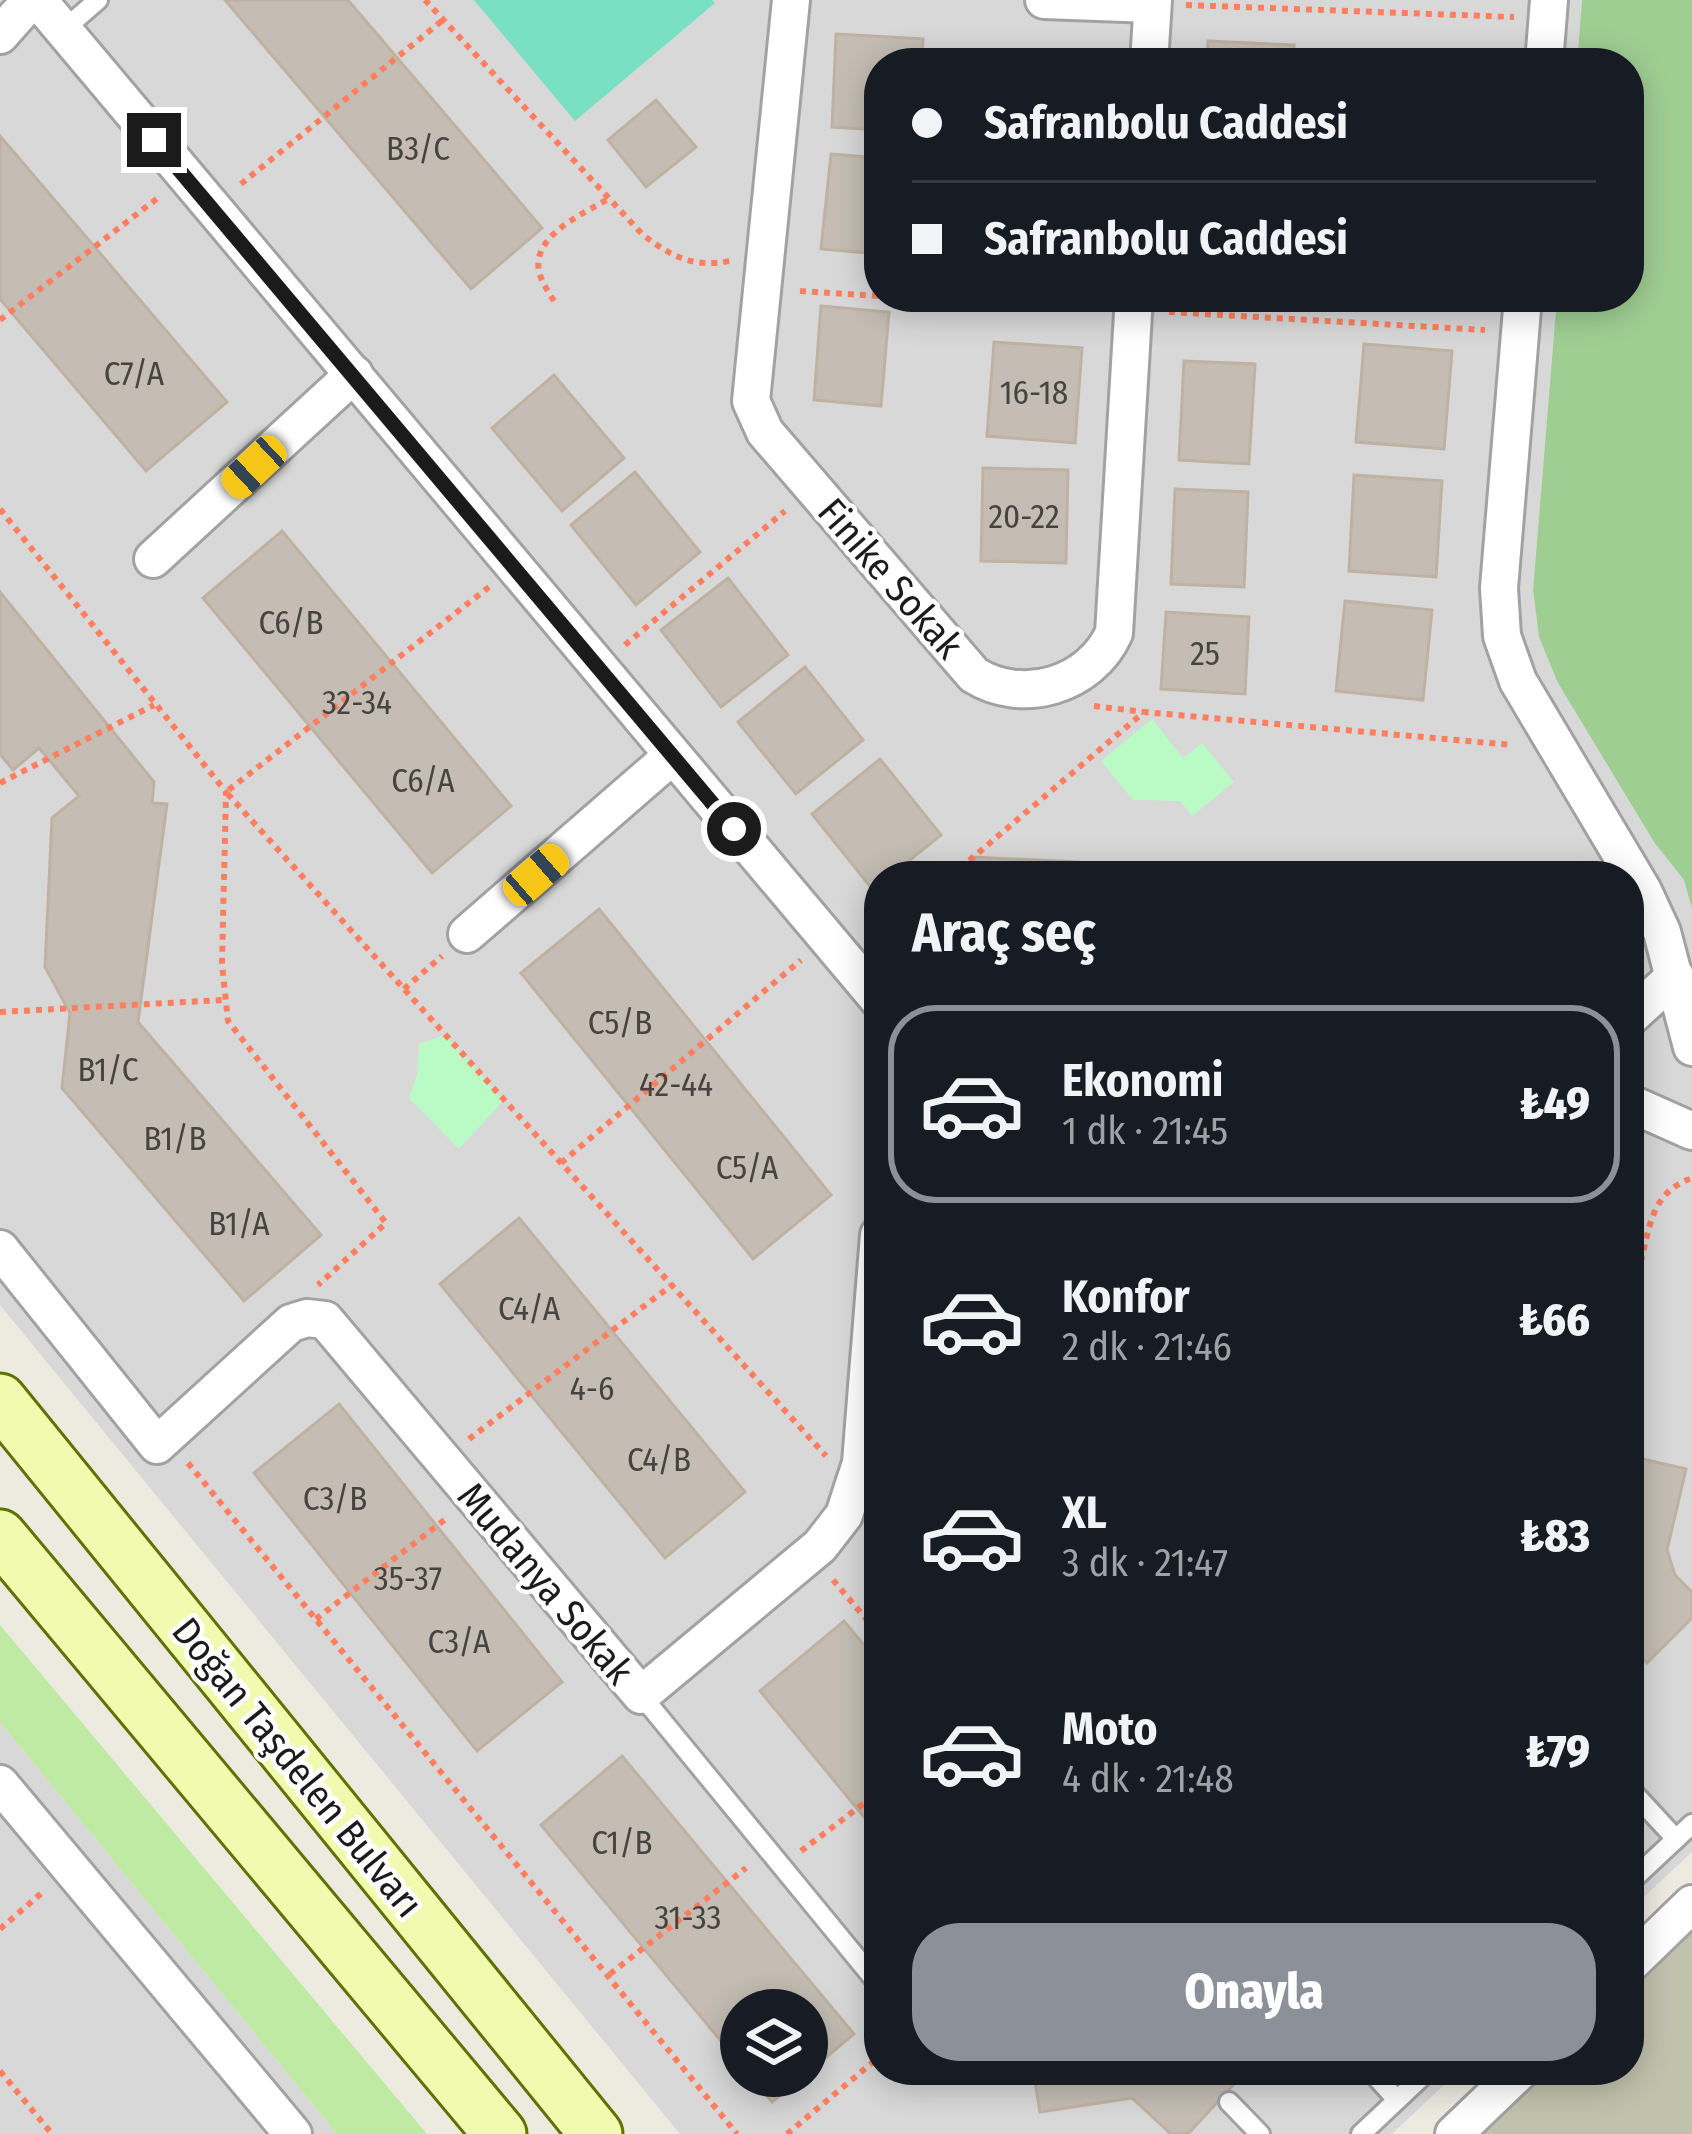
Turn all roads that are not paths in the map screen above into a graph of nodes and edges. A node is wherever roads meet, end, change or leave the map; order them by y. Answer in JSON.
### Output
{"nodes":[{"id":1,"x":34,"y":0,"type":"edge"},
{"id":2,"x":98,"y":0,"type":"edge"},
{"id":3,"x":791,"y":0,"type":"edge"},
{"id":4,"x":1044,"y":0,"type":"edge"},
{"id":5,"x":1152,"y":2,"type":"edge"},
{"id":6,"x":1548,"y":9,"type":"edge"},
{"id":7,"x":61,"y":32,"type":"junction"},
{"id":8,"x":0,"y":35,"type":"edge"},
{"id":9,"x":1150,"y":48,"type":"edge"},
{"id":10,"x":1545,"y":48,"type":"edge"},
{"id":11,"x":1134,"y":312,"type":"edge"},
{"id":12,"x":1522,"y":314,"type":"edge"},
{"id":13,"x":354,"y":374,"type":"junction"},
{"id":14,"x":153,"y":559,"type":"dead end"},
{"id":15,"x":672,"y":756,"type":"junction"},
{"id":16,"x":1625,"y":861,"type":"edge"},
{"id":17,"x":1644,"y":893,"type":"edge"},
{"id":18,"x":467,"y":934,"type":"road end"},
{"id":19,"x":1675,"y":976,"type":"junction"},
{"id":20,"x":864,"y":982,"type":"edge"},
{"id":21,"x":1644,"y":1004,"type":"edge"},
{"id":22,"x":1692,"y":1047,"type":"edge"},
{"id":23,"x":1644,"y":1109,"type":"edge"},
{"id":24,"x":1692,"y":1132,"type":"edge"},
{"id":25,"x":0,"y":1250,"type":"edge"},
{"id":26,"x":0,"y":1400,"type":"edge"},
{"id":27,"x":864,"y":1436,"type":"edge"},
{"id":28,"x":1,"y":1539,"type":"edge"},
{"id":29,"x":640,"y":1696,"type":"junction"},
{"id":30,"x":0,"y":1784,"type":"edge"},
{"id":31,"x":1644,"y":1804,"type":"edge"},
{"id":32,"x":1692,"y":1824,"type":"edge"},
{"id":33,"x":1676,"y":1839,"type":"junction"},
{"id":34,"x":1644,"y":1869,"type":"edge"},
{"id":35,"x":1692,"y":1904,"type":"edge"},
{"id":36,"x":1644,"y":1950,"type":"edge"},
{"id":37,"x":864,"y":1967,"type":"edge"},
{"id":38,"x":1384,"y":2085,"type":"edge"},
{"id":39,"x":1413,"y":2085,"type":"edge"},
{"id":40,"x":1505,"y":2085,"type":"edge"},
{"id":41,"x":1397,"y":2100,"type":"junction"},
{"id":42,"x":1229,"y":2102,"type":"dead end"},
{"id":43,"x":293,"y":2134,"type":"edge"},
{"id":44,"x":500,"y":2134,"type":"edge"},
{"id":45,"x":596,"y":2134,"type":"edge"},
{"id":46,"x":1260,"y":2134,"type":"edge"},
{"id":47,"x":1361,"y":2134,"type":"edge"},
{"id":48,"x":1454,"y":2134,"type":"edge"}],
"edges":[{"from":1,"to":7,"type":"street"},
{"from":1,"to":8,"type":"street"},
{"from":2,"to":7,"type":"lane"},
{"from":3,"to":11,"type":"street","name":"Finike Sokak"},
{"from":4,"to":5,"type":"street"},
{"from":5,"to":9,"type":"street"},
{"from":6,"to":10,"type":"street"},
{"from":7,"to":13,"type":"street"},
{"from":12,"to":16,"type":"street"},
{"from":13,"to":14,"type":"street"},
{"from":13,"to":15,"type":"street"},
{"from":15,"to":18,"type":"street"},
{"from":15,"to":20,"type":"street"},
{"from":17,"to":19,"type":"street"},
{"from":19,"to":21,"type":"street"},
{"from":19,"to":22,"type":"street"},
{"from":23,"to":24,"type":"street"},
{"from":25,"to":29,"type":"street","name":"Mudanya Sokak"},
{"from":26,"to":45,"type":"main road","name":"Doğan Taşdelen Bulvarı"},
{"from":27,"to":29,"type":"street","name":"Mudanya Sokak"},
{"from":28,"to":44,"type":"main road","name":"Doğan Taşdelen Bulvarı"},
{"from":29,"to":37,"type":"lane"},
{"from":30,"to":43,"type":"street"},
{"from":31,"to":33,"type":"lane"},
{"from":32,"to":33,"type":"lane"},
{"from":33,"to":34,"type":"lane"},
{"from":35,"to":36,"type":"street"},
{"from":38,"to":41,"type":"lane"},
{"from":39,"to":41,"type":"lane"},
{"from":40,"to":48,"type":"street"},
{"from":41,"to":47,"type":"lane"},
{"from":42,"to":46,"type":"lane"}]}
